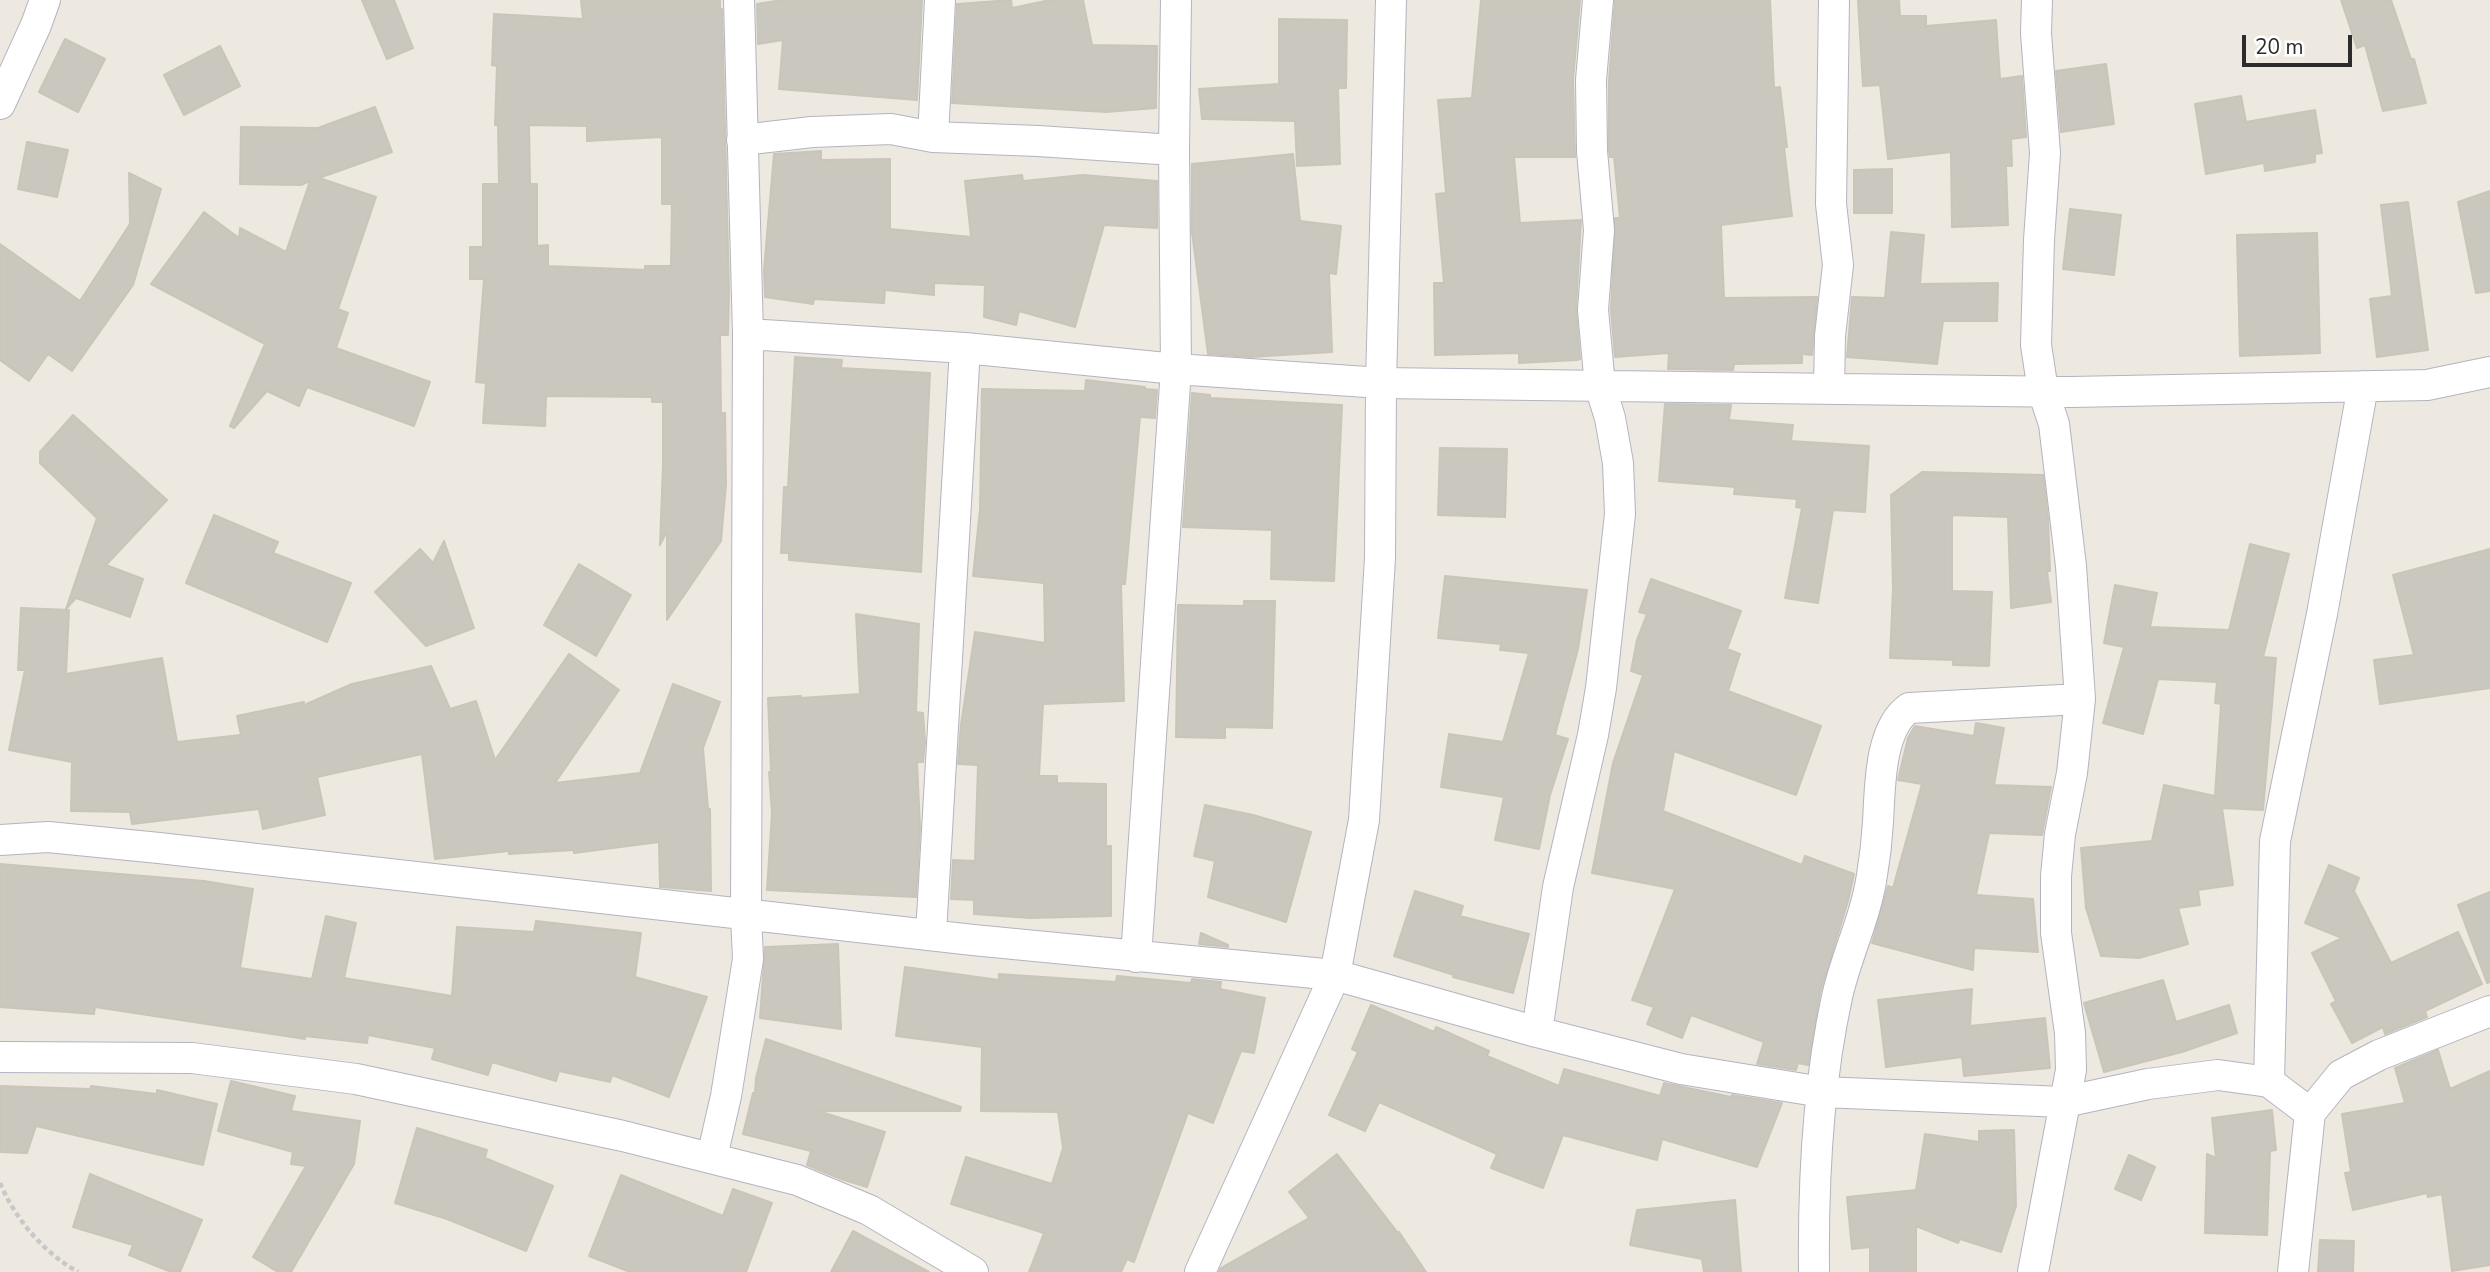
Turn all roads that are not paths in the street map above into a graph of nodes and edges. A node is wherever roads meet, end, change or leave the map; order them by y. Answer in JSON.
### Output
{"nodes":[{"id":1,"x":45,"y":0,"type":"edge"},
{"id":2,"x":739,"y":0,"type":"edge"},
{"id":3,"x":940,"y":0,"type":"edge"},
{"id":4,"x":1175,"y":0,"type":"edge"},
{"id":5,"x":1391,"y":0,"type":"edge"},
{"id":6,"x":1598,"y":0,"type":"edge"},
{"id":7,"x":1834,"y":0,"type":"edge"},
{"id":8,"x":2037,"y":0,"type":"edge"},
{"id":9,"x":0,"y":104,"type":"edge"},
{"id":10,"x":933,"y":137,"type":"junction"},
{"id":11,"x":742,"y":140,"type":"junction"},
{"id":12,"x":1174,"y":150,"type":"junction"},
{"id":13,"x":748,"y":334,"type":"junction"},
{"id":14,"x":965,"y":348,"type":"junction"},
{"id":15,"x":1176,"y":369,"type":"junction"},
{"id":16,"x":2490,"y":372,"type":"edge"},
{"id":17,"x":1381,"y":383,"type":"junction"},
{"id":18,"x":1600,"y":386,"type":"junction"},
{"id":19,"x":2363,"y":386,"type":"junction"},
{"id":20,"x":1829,"y":389,"type":"junction"},
{"id":21,"x":2043,"y":391,"type":"junction"},
{"id":22,"x":2080,"y":699,"type":"junction"},
{"id":23,"x":0,"y":840,"type":"edge"},
{"id":24,"x":746,"y":915,"type":"junction"},
{"id":25,"x":931,"y":934,"type":"junction"},
{"id":26,"x":1136,"y":957,"type":"junction"},
{"id":27,"x":1335,"y":975,"type":"junction"},
{"id":28,"x":2490,"y":1011,"type":"edge"},
{"id":29,"x":1537,"y":1032,"type":"junction"},
{"id":30,"x":0,"y":1057,"type":"edge"},
{"id":31,"x":2269,"y":1082,"type":"junction"},
{"id":32,"x":1822,"y":1092,"type":"junction"},
{"id":33,"x":2064,"y":1102,"type":"junction"},
{"id":34,"x":2310,"y":1113,"type":"junction"},
{"id":35,"x":712,"y":1157,"type":"junction"},
{"id":36,"x":973,"y":1272,"type":"edge"},
{"id":37,"x":1200,"y":1272,"type":"edge"},
{"id":38,"x":1814,"y":1272,"type":"edge"},
{"id":39,"x":2033,"y":1272,"type":"edge"},
{"id":40,"x":2293,"y":1272,"type":"edge"}],
"edges":[{"from":1,"to":9,"type":"street"},
{"from":2,"to":11,"type":"street"},
{"from":3,"to":10,"type":"street"},
{"from":4,"to":12,"type":"street"},
{"from":5,"to":17,"type":"street"},
{"from":6,"to":18,"type":"street"},
{"from":7,"to":20,"type":"street"},
{"from":8,"to":21,"type":"street"},
{"from":10,"to":11,"type":"street"},
{"from":10,"to":12,"type":"street"},
{"from":11,"to":13,"type":"street"},
{"from":12,"to":15,"type":"street"},
{"from":13,"to":14,"type":"street"},
{"from":13,"to":24,"type":"street"},
{"from":14,"to":15,"type":"street"},
{"from":14,"to":25,"type":"street"},
{"from":15,"to":17,"type":"street"},
{"from":15,"to":26,"type":"street"},
{"from":16,"to":19,"type":"street"},
{"from":17,"to":18,"type":"street"},
{"from":17,"to":27,"type":"street"},
{"from":18,"to":20,"type":"street"},
{"from":18,"to":29,"type":"street"},
{"from":19,"to":21,"type":"street"},
{"from":19,"to":31,"type":"street"},
{"from":20,"to":21,"type":"street"},
{"from":21,"to":22,"type":"street"},
{"from":22,"to":32,"type":"street"},
{"from":22,"to":33,"type":"street"},
{"from":23,"to":24,"type":"street"},
{"from":24,"to":25,"type":"street"},
{"from":24,"to":35,"type":"street"},
{"from":25,"to":26,"type":"street"},
{"from":26,"to":27,"type":"street"},
{"from":27,"to":29,"type":"street"},
{"from":27,"to":37,"type":"street"},
{"from":28,"to":34,"type":"street"},
{"from":29,"to":32,"type":"street"},
{"from":30,"to":35,"type":"street"},
{"from":31,"to":33,"type":"street"},
{"from":31,"to":34,"type":"street"},
{"from":32,"to":33,"type":"street"},
{"from":32,"to":38,"type":"street"},
{"from":33,"to":39,"type":"street"},
{"from":34,"to":40,"type":"street"},
{"from":35,"to":36,"type":"street"}]}
